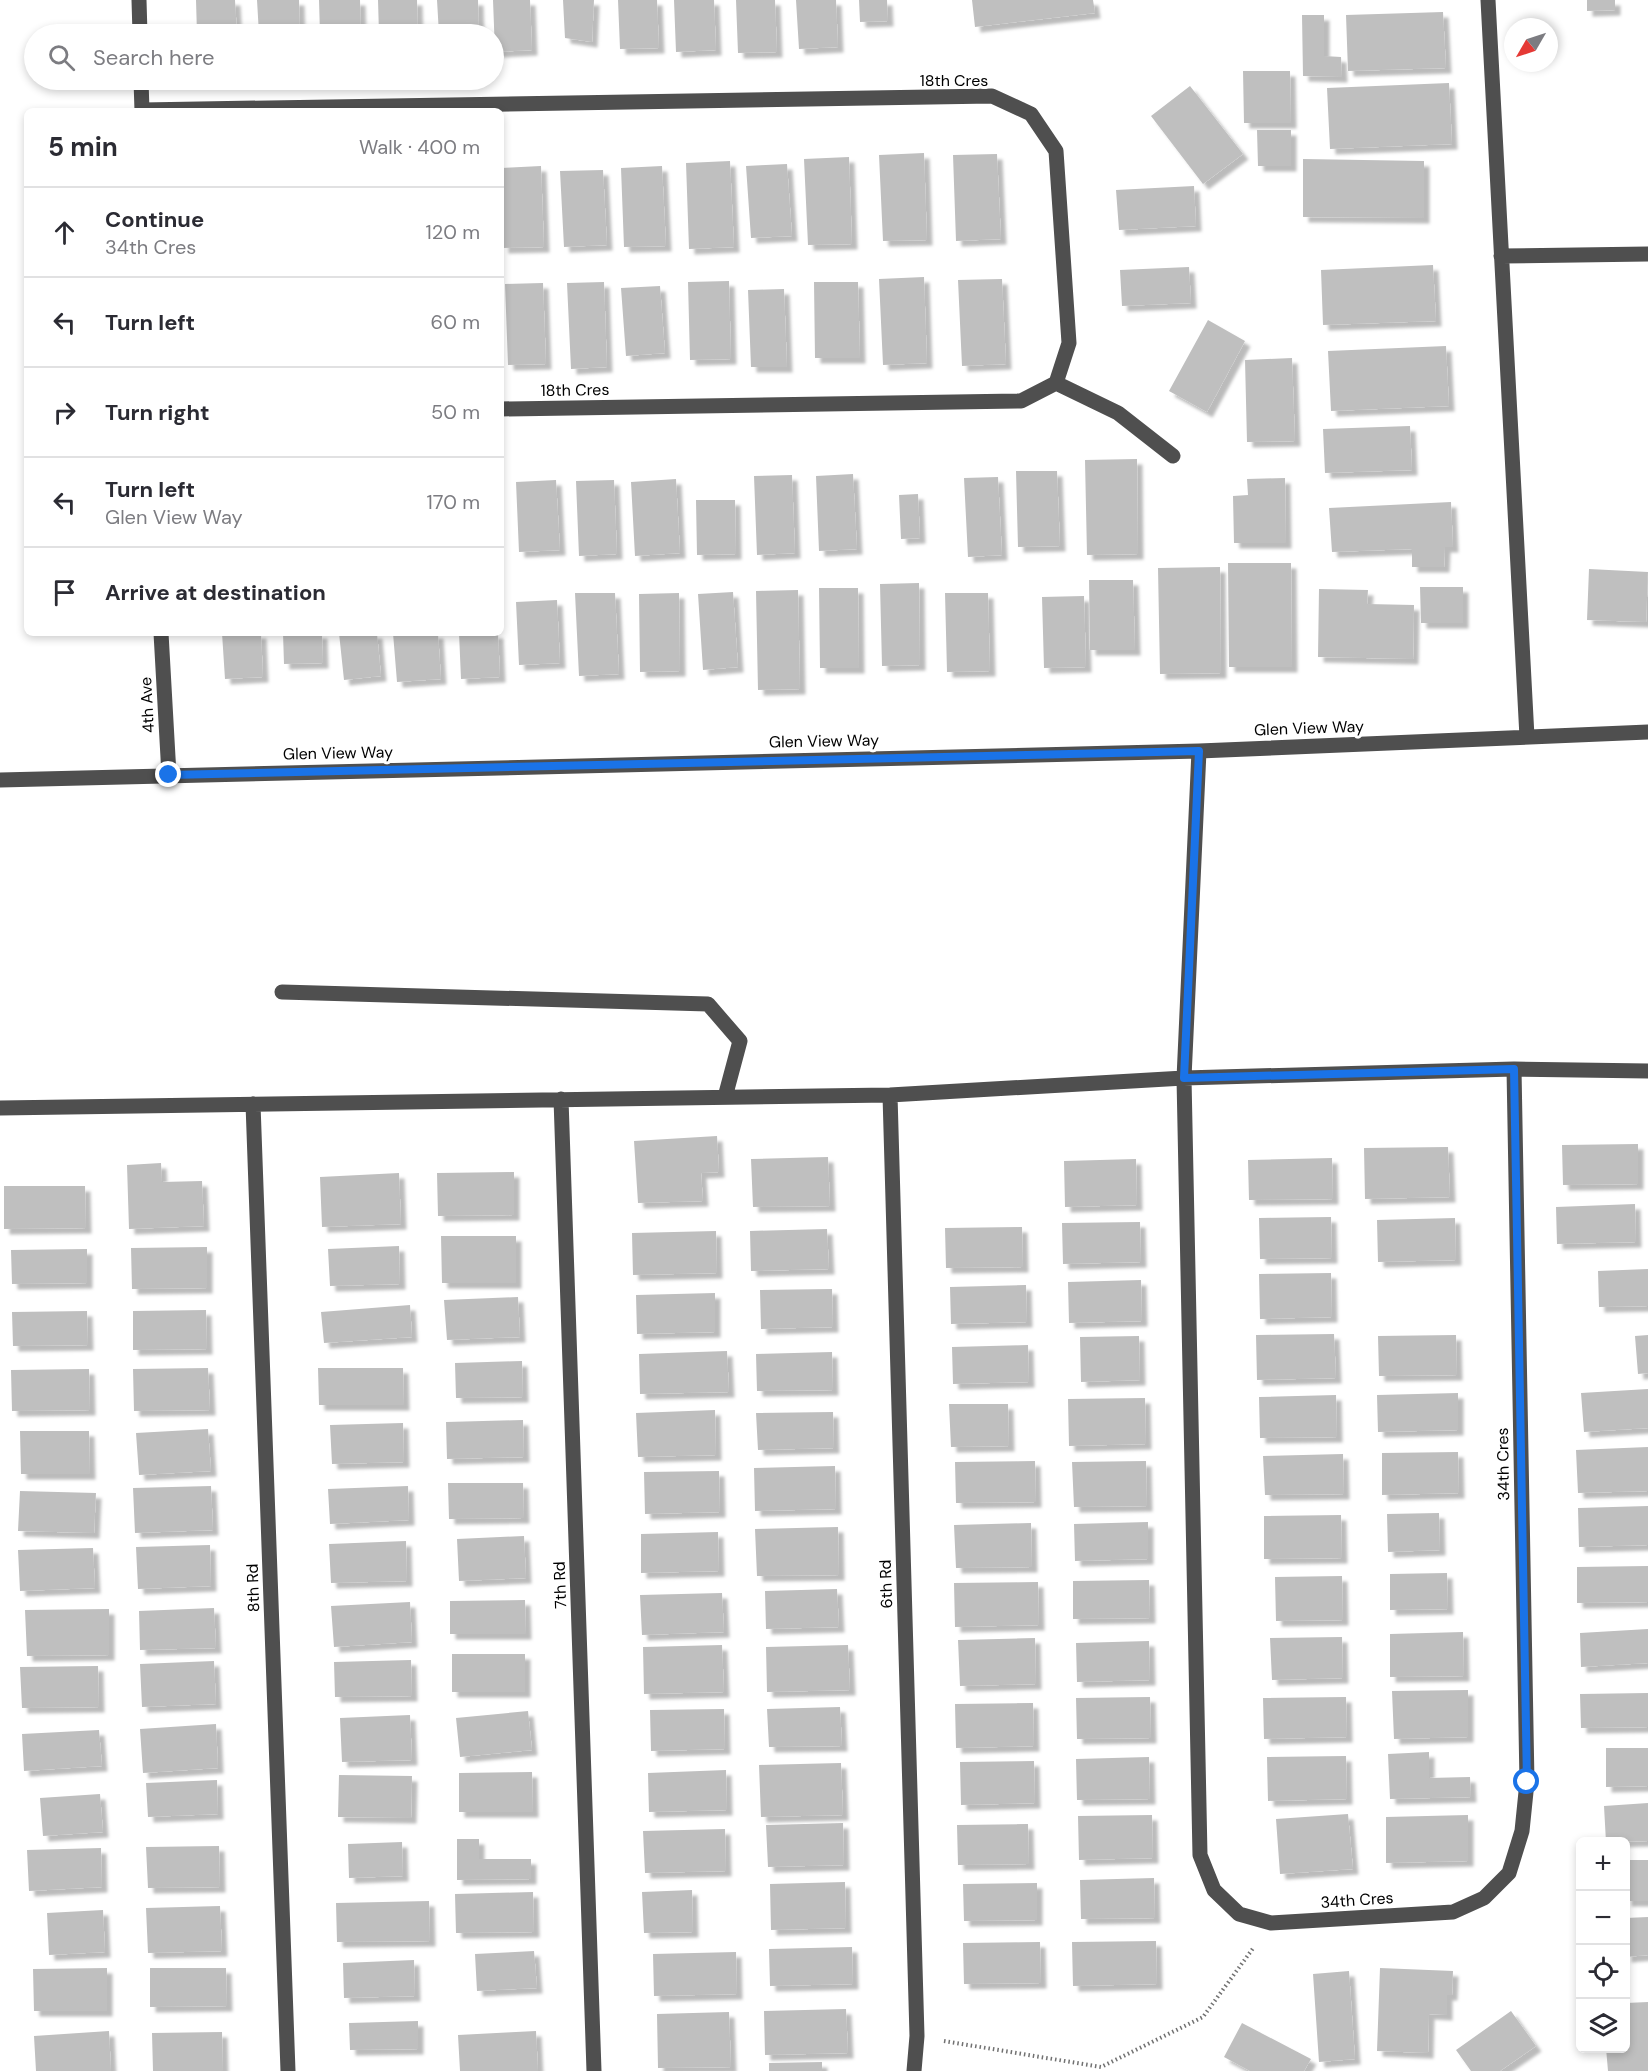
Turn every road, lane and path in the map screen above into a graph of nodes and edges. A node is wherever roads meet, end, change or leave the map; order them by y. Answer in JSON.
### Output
{"nodes":[{"id":1,"x":139,"y":0,"type":"edge"},
{"id":2,"x":1488,"y":0,"type":"edge"},
{"id":3,"x":140,"y":24,"type":"edge"},
{"id":4,"x":141,"y":90,"type":"edge"},
{"id":5,"x":142,"y":108,"type":"edge"},
{"id":6,"x":263,"y":108,"type":"edge"},
{"id":7,"x":1648,"y":254,"type":"edge"},
{"id":8,"x":1502,"y":256,"type":"junction"},
{"id":9,"x":1056,"y":384,"type":"junction"},
{"id":10,"x":504,"y":409,"type":"edge"},
{"id":11,"x":1173,"y":456,"type":"dead end"},
{"id":12,"x":161,"y":636,"type":"edge"},
{"id":13,"x":1648,"y":732,"type":"edge"},
{"id":14,"x":1527,"y":736,"type":"junction"},
{"id":15,"x":1199,"y":751,"type":"junction"},
{"id":16,"x":169,"y":775,"type":"junction"},
{"id":17,"x":0,"y":780,"type":"edge"},
{"id":18,"x":282,"y":992,"type":"dead end"},
{"id":19,"x":1514,"y":1069,"type":"junction"},
{"id":20,"x":1648,"y":1071,"type":"edge"},
{"id":21,"x":1184,"y":1078,"type":"junction"},
{"id":22,"x":890,"y":1095,"type":"junction"},
{"id":23,"x":725,"y":1097,"type":"junction"},
{"id":24,"x":561,"y":1099,"type":"junction"},
{"id":25,"x":253,"y":1104,"type":"junction"},
{"id":26,"x":0,"y":1108,"type":"edge"},
{"id":27,"x":1271,"y":1923,"type":"junction"},
{"id":28,"x":917,"y":2036,"type":"junction"},
{"id":29,"x":288,"y":2071,"type":"edge"},
{"id":30,"x":594,"y":2071,"type":"edge"},
{"id":31,"x":914,"y":2071,"type":"edge"}],
"edges":[{"from":1,"to":3,"type":"street"},
{"from":2,"to":8,"type":"street"},
{"from":4,"to":5,"type":"street"},
{"from":6,"to":9,"type":"street","name":"18th Cres"},
{"from":7,"to":8,"type":"street"},
{"from":8,"to":14,"type":"street"},
{"from":9,"to":10,"type":"street","name":"18th Cres"},
{"from":9,"to":11,"type":"street"},
{"from":12,"to":16,"type":"street","name":"4th Ave"},
{"from":13,"to":14,"type":"street","name":"Glen View Way"},
{"from":14,"to":15,"type":"street","name":"Glen View Way"},
{"from":15,"to":16,"type":"street","name":"Glen View Way"},
{"from":15,"to":21,"type":"street","name":"34th Cres"},
{"from":16,"to":17,"type":"street","name":"Glen View Way"},
{"from":18,"to":23,"type":"street"},
{"from":19,"to":20,"type":"street"},
{"from":19,"to":21,"type":"street"},
{"from":19,"to":27,"type":"street","name":"34th Cres"},
{"from":21,"to":22,"type":"street"},
{"from":21,"to":27,"type":"street","name":"34th Cres"},
{"from":22,"to":23,"type":"street"},
{"from":22,"to":28,"type":"street","name":"6th Rd"},
{"from":23,"to":24,"type":"street"},
{"from":24,"to":25,"type":"street"},
{"from":24,"to":30,"type":"street","name":"7th Rd"},
{"from":25,"to":26,"type":"street"},
{"from":25,"to":29,"type":"street","name":"8th Rd"},
{"from":27,"to":28,"type":"path"},
{"from":28,"to":31,"type":"street","name":"6th Rd"}]}
